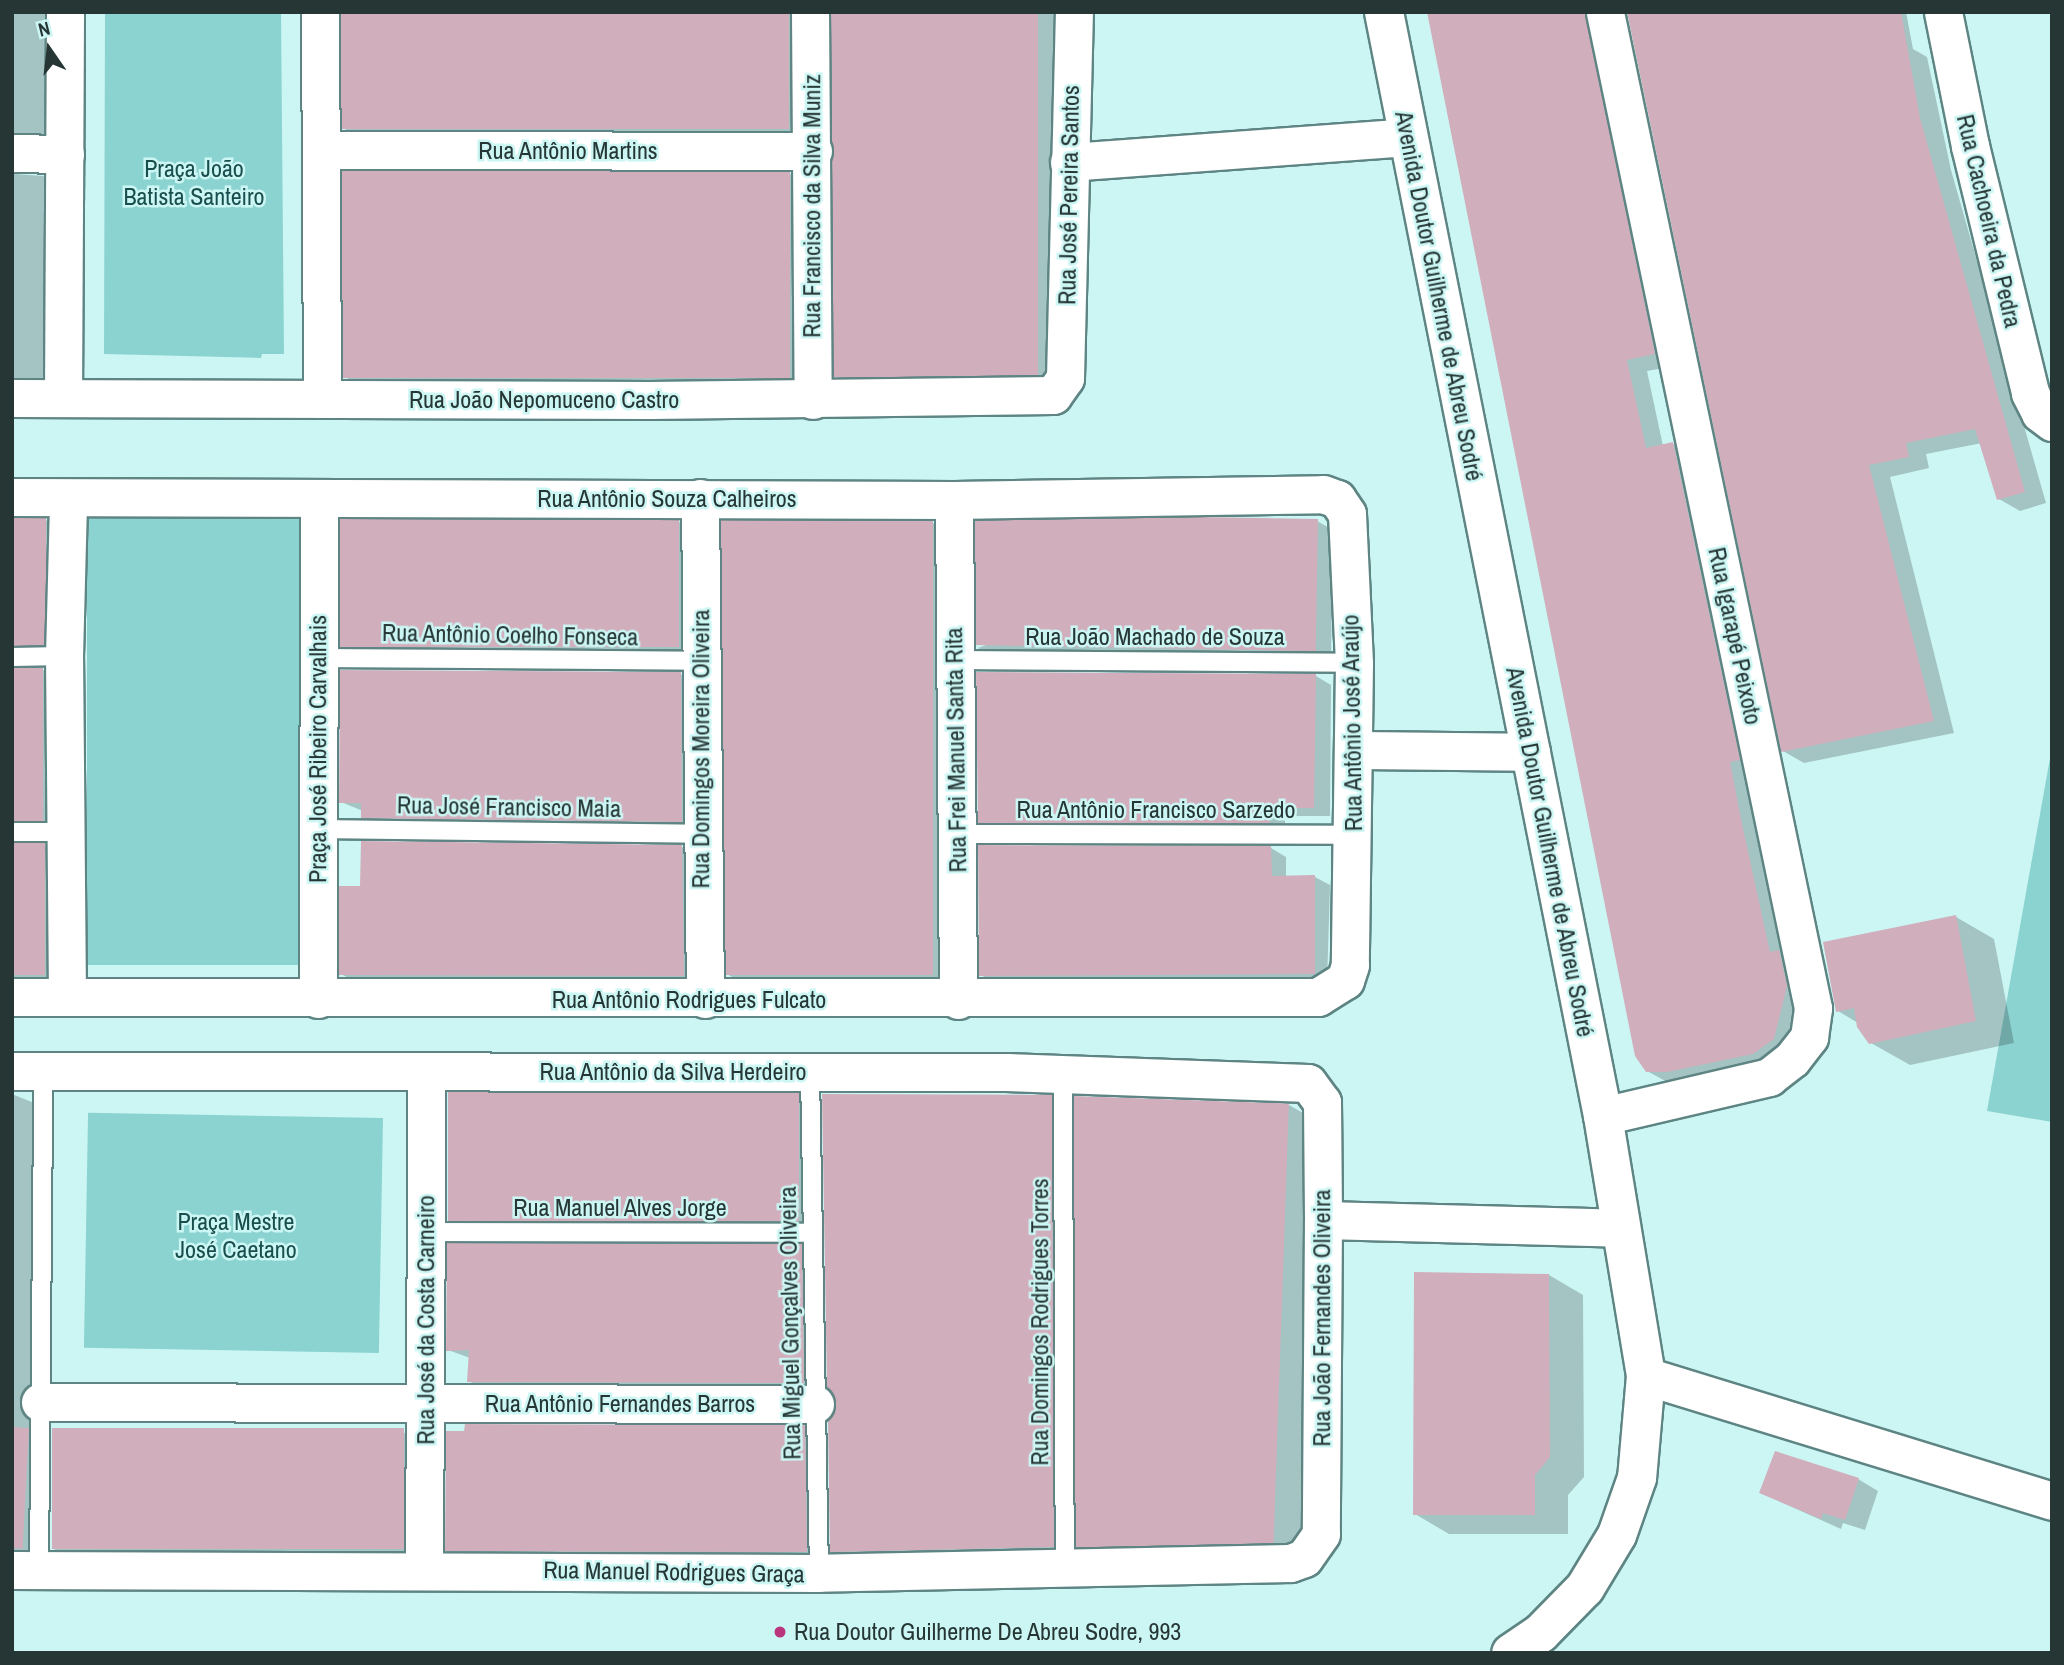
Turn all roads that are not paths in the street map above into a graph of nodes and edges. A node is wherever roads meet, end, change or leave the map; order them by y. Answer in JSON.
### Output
{"nodes":[{"id":1,"x":65,"y":12,"type":"edge"},
{"id":2,"x":320,"y":12,"type":"edge"},
{"id":3,"x":810,"y":12,"type":"edge"},
{"id":4,"x":1074,"y":12,"type":"edge"},
{"id":5,"x":1384,"y":12,"type":"edge"},
{"id":6,"x":1605,"y":12,"type":"edge"},
{"id":7,"x":1943,"y":12,"type":"edge"},
{"id":8,"x":1406,"y":137,"type":"junction"},
{"id":9,"x":322,"y":150,"type":"junction"},
{"id":10,"x":813,"y":151,"type":"junction"},
{"id":11,"x":12,"y":153,"type":"edge"},
{"id":12,"x":65,"y":154,"type":"junction"},
{"id":13,"x":1069,"y":162,"type":"junction"},
{"id":14,"x":1065,"y":378,"type":"joint"},
{"id":15,"x":12,"y":397,"type":"edge"},
{"id":16,"x":63,"y":398,"type":"junction"},
{"id":17,"x":322,"y":399,"type":"junction"},
{"id":18,"x":813,"y":400,"type":"junction"},
{"id":19,"x":2052,"y":422,"type":"edge"},
{"id":20,"x":1322,"y":494,"type":"joint"},
{"id":21,"x":12,"y":497,"type":"edge"},
{"id":22,"x":68,"y":498,"type":"junction"},
{"id":23,"x":319,"y":498,"type":"junction"},
{"id":24,"x":700,"y":498,"type":"junction"},
{"id":25,"x":954,"y":500,"type":"junction"},
{"id":26,"x":64,"y":656,"type":"junction"},
{"id":27,"x":12,"y":657,"type":"edge"},
{"id":28,"x":318,"y":657,"type":"junction"},
{"id":29,"x":955,"y":660,"type":"junction"},
{"id":30,"x":701,"y":661,"type":"junction"},
{"id":31,"x":1354,"y":663,"type":"junction"},
{"id":32,"x":1354,"y":751,"type":"junction"},
{"id":33,"x":1531,"y":752,"type":"junction"},
{"id":34,"x":317,"y":829,"type":"junction"},
{"id":35,"x":12,"y":832,"type":"edge"},
{"id":36,"x":65,"y":832,"type":"junction"},
{"id":37,"x":700,"y":834,"type":"junction"},
{"id":38,"x":958,"y":834,"type":"junction"},
{"id":39,"x":1353,"y":835,"type":"junction"},
{"id":40,"x":1350,"y":965,"type":"joint"},
{"id":41,"x":67,"y":996,"type":"junction"},
{"id":42,"x":12,"y":997,"type":"edge"},
{"id":43,"x":318,"y":999,"type":"junction"},
{"id":44,"x":705,"y":999,"type":"junction"},
{"id":45,"x":958,"y":1000,"type":"junction"},
{"id":46,"x":27,"y":1071,"type":"edge"},
{"id":47,"x":428,"y":1072,"type":"junction"},
{"id":48,"x":810,"y":1072,"type":"junction"},
{"id":49,"x":1063,"y":1073,"type":"junction"},
{"id":50,"x":1322,"y":1102,"type":"joint"},
{"id":51,"x":1603,"y":1116,"type":"junction"},
{"id":52,"x":1323,"y":1220,"type":"junction"},
{"id":53,"x":1620,"y":1228,"type":"junction"},
{"id":54,"x":426,"y":1232,"type":"junction"},
{"id":55,"x":813,"y":1233,"type":"junction"},
{"id":56,"x":1646,"y":1376,"type":"junction"},
{"id":57,"x":40,"y":1402,"type":"junction"},
{"id":58,"x":425,"y":1404,"type":"junction"},
{"id":59,"x":815,"y":1405,"type":"junction"},
{"id":60,"x":2052,"y":1501,"type":"edge"},
{"id":61,"x":1321,"y":1534,"type":"joint"},
{"id":62,"x":424,"y":1568,"type":"junction"},
{"id":63,"x":26,"y":1570,"type":"edge"},
{"id":64,"x":1065,"y":1570,"type":"junction"},
{"id":65,"x":819,"y":1573,"type":"junction"},
{"id":66,"x":1511,"y":1653,"type":"edge"}],
"edges":[{"from":1,"to":12,"type":"street"},
{"from":2,"to":9,"type":"street"},
{"from":3,"to":10,"type":"street","name":"Rua Francisco da Silva Muniz"},
{"from":4,"to":13,"type":"street","name":"Rua José Pereira Santos"},
{"from":5,"to":8,"type":"street","name":"Avenida Doutor Guilherme de Abreu Sodré"},
{"from":6,"to":51,"type":"street","name":"Rua Igarapé Peixoto"},
{"from":7,"to":19,"type":"street","name":"Rua Cachoeira da Pedra"},
{"from":8,"to":13,"type":"street"},
{"from":8,"to":33,"type":"street","name":"Avenida Doutor Guilherme de Abreu Sodré"},
{"from":9,"to":10,"type":"street","name":"Rua Antônio Martins"},
{"from":9,"to":17,"type":"street"},
{"from":10,"to":18,"type":"street","name":"Rua Francisco da Silva Muniz"},
{"from":11,"to":12,"type":"street"},
{"from":12,"to":16,"type":"street"},
{"from":13,"to":14,"type":"street","name":"Rua José Pereira Santos"},
{"from":14,"to":18,"type":"street","name":"Rua João Nepomuceno Castro"},
{"from":15,"to":16,"type":"street","name":"Rua João Nepomuceno Castro"},
{"from":16,"to":17,"type":"street","name":"Rua João Nepomuceno Castro"},
{"from":17,"to":18,"type":"street","name":"Rua João Nepomuceno Castro"},
{"from":20,"to":25,"type":"street","name":"Rua Antônio Souza Calheiros"},
{"from":20,"to":31,"type":"street","name":"Rua Antônio José Araújo"},
{"from":21,"to":22,"type":"street","name":"Rua Antônio Souza Calheiros"},
{"from":22,"to":23,"type":"street","name":"Rua Antônio Souza Calheiros"},
{"from":22,"to":26,"type":"street"},
{"from":23,"to":24,"type":"street","name":"Rua Antônio Souza Calheiros"},
{"from":23,"to":28,"type":"street","name":"Praça José Ribeiro Carvalhais"},
{"from":24,"to":25,"type":"street","name":"Rua Antônio Souza Calheiros"},
{"from":24,"to":30,"type":"street","name":"Rua Domingos Moreira Oliveira"},
{"from":25,"to":29,"type":"street","name":"Rua Frei Manuel Santa Rita"},
{"from":26,"to":27,"type":"lane"},
{"from":26,"to":36,"type":"street"},
{"from":28,"to":30,"type":"lane","name":"Rua Antônio Coelho Fonseca"},
{"from":28,"to":34,"type":"street","name":"Praça José Ribeiro Carvalhais"},
{"from":29,"to":31,"type":"lane","name":"Rua João Machado de Souza"},
{"from":29,"to":38,"type":"street","name":"Rua Frei Manuel Santa Rita"},
{"from":30,"to":37,"type":"street","name":"Rua Domingos Moreira Oliveira"},
{"from":31,"to":32,"type":"street","name":"Rua Antônio José Araújo"},
{"from":32,"to":33,"type":"street"},
{"from":32,"to":39,"type":"street","name":"Rua Antônio José Araújo"},
{"from":33,"to":51,"type":"street","name":"Avenida Doutor Guilherme de Abreu Sodré"},
{"from":34,"to":37,"type":"lane","name":"Rua José Francisco Maia"},
{"from":34,"to":43,"type":"street","name":"Praça José Ribeiro Carvalhais"},
{"from":35,"to":36,"type":"lane"},
{"from":36,"to":41,"type":"street"},
{"from":37,"to":44,"type":"street","name":"Rua Domingos Moreira Oliveira"},
{"from":38,"to":39,"type":"lane","name":"Rua Antônio Francisco Sarzedo"},
{"from":38,"to":45,"type":"street","name":"Rua Frei Manuel Santa Rita"},
{"from":39,"to":40,"type":"street","name":"Rua Antônio José Araújo"},
{"from":40,"to":45,"type":"street","name":"Rua Antônio Rodrigues Fulcato"},
{"from":41,"to":42,"type":"street","name":"Rua Antônio Rodrigues Fulcato"},
{"from":41,"to":43,"type":"street","name":"Rua Antônio Rodrigues Fulcato"},
{"from":43,"to":44,"type":"street","name":"Rua Antônio Rodrigues Fulcato"},
{"from":44,"to":45,"type":"street","name":"Rua Antônio Rodrigues Fulcato"},
{"from":46,"to":47,"type":"street","name":"Rua Antônio da Silva Herdeiro"},
{"from":46,"to":57,"type":"lane"},
{"from":47,"to":48,"type":"street","name":"Rua Antônio da Silva Herdeiro"},
{"from":47,"to":54,"type":"street","name":"Rua José da Costa Carneiro"},
{"from":48,"to":49,"type":"street","name":"Rua Antônio da Silva Herdeiro"},
{"from":48,"to":55,"type":"lane","name":"Rua Miguel Gonçalves Oliveira"},
{"from":49,"to":50,"type":"street","name":"Rua Antônio da Silva Herdeiro"},
{"from":49,"to":64,"type":"lane","name":"Rua Domingos Rodrigues Torres"},
{"from":50,"to":52,"type":"street","name":"Rua João Fernandes Oliveira"},
{"from":51,"to":53,"type":"street","name":"Avenida Doutor Guilherme de Abreu Sodré"},
{"from":52,"to":53,"type":"street"},
{"from":52,"to":61,"type":"street","name":"Rua João Fernandes Oliveira"},
{"from":53,"to":56,"type":"street","name":"Avenida Doutor Guilherme de Abreu Sodré"},
{"from":54,"to":55,"type":"lane","name":"Rua Manuel Alves Jorge"},
{"from":54,"to":58,"type":"street","name":"Rua José da Costa Carneiro"},
{"from":55,"to":59,"type":"lane","name":"Rua Miguel Gonçalves Oliveira"},
{"from":56,"to":60,"type":"street"},
{"from":56,"to":66,"type":"street","name":"Avenida Doutor Guilherme de Abreu Sodré"},
{"from":57,"to":58,"type":"street"},
{"from":57,"to":63,"type":"lane"},
{"from":58,"to":59,"type":"street","name":"Rua Antônio Fernandes Barros"},
{"from":58,"to":62,"type":"street","name":"Rua José da Costa Carneiro"},
{"from":59,"to":65,"type":"lane","name":"Rua Miguel Gonçalves Oliveira"},
{"from":61,"to":64,"type":"street","name":"Rua Manuel Rodrigues Graça"},
{"from":62,"to":63,"type":"street","name":"Rua Manuel Rodrigues Graça"},
{"from":62,"to":65,"type":"street","name":"Rua Manuel Rodrigues Graça"},
{"from":64,"to":65,"type":"street","name":"Rua Manuel Rodrigues Graça"}]}
